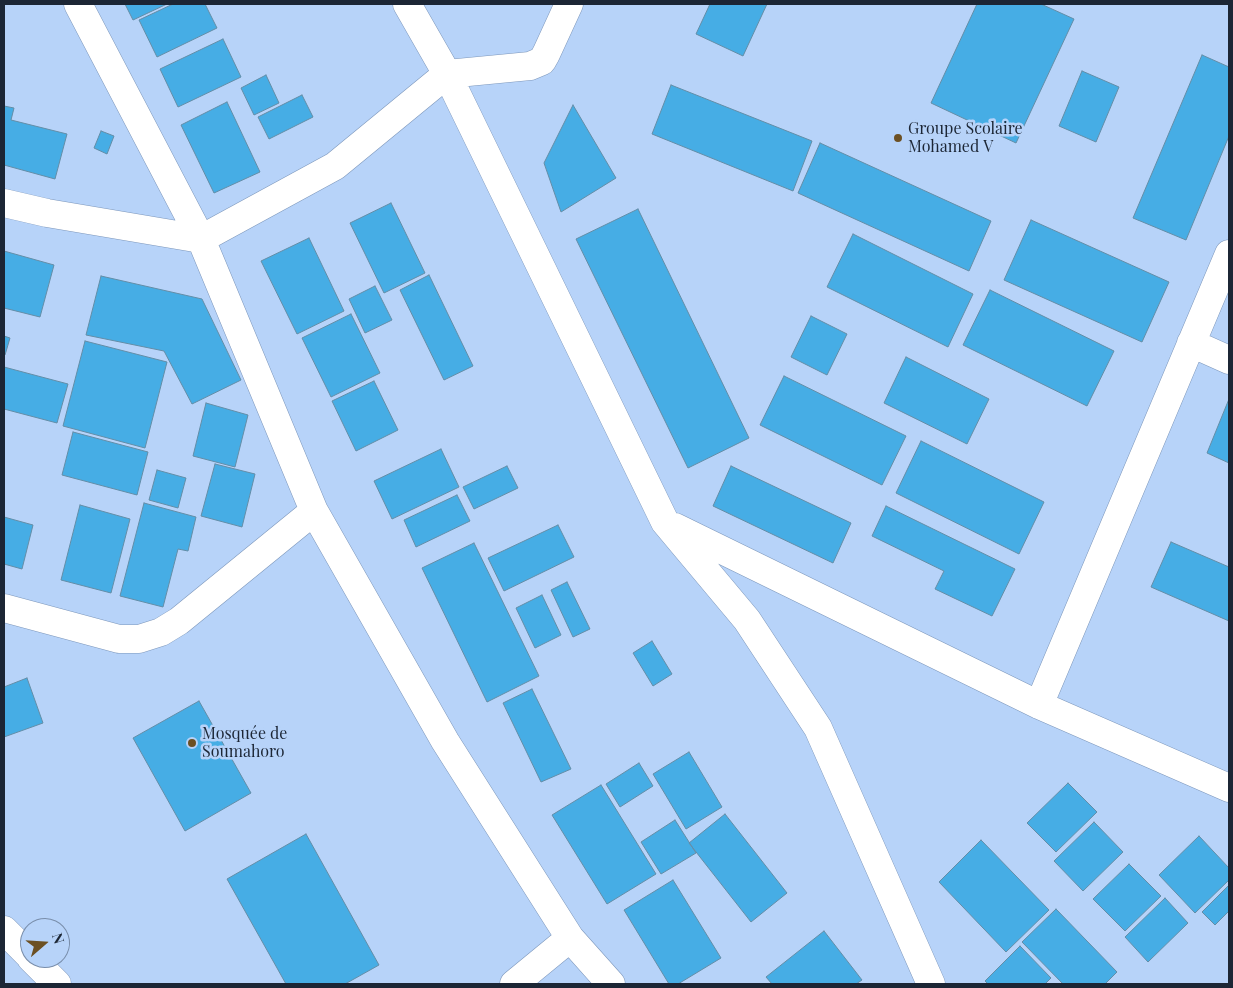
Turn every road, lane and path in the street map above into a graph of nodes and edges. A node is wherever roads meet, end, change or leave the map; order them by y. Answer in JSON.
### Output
{"nodes":[{"id":1,"x":78,"y":4,"type":"edge"},
{"id":2,"x":407,"y":4,"type":"edge"},
{"id":3,"x":569,"y":4,"type":"edge"},
{"id":4,"x":447,"y":74,"type":"junction"},
{"id":5,"x":4,"y":203,"type":"edge"},
{"id":6,"x":201,"y":239,"type":"junction"},
{"id":7,"x":1229,"y":254,"type":"edge"},
{"id":8,"x":1191,"y":343,"type":"junction"},
{"id":9,"x":1229,"y":360,"type":"edge"},
{"id":10,"x":314,"y":511,"type":"junction"},
{"id":11,"x":665,"y":522,"type":"junction"},
{"id":12,"x":4,"y":608,"type":"edge"},
{"id":13,"x":1039,"y":705,"type":"junction"},
{"id":14,"x":1229,"y":788,"type":"edge"},
{"id":15,"x":4,"y":930,"type":"edge"},
{"id":16,"x":570,"y":938,"type":"junction"},
{"id":17,"x":20,"y":946,"type":"edge"},
{"id":18,"x":42,"y":968,"type":"edge"},
{"id":19,"x":57,"y":984,"type":"edge"},
{"id":20,"x":514,"y":984,"type":"edge"},
{"id":21,"x":611,"y":984,"type":"edge"},
{"id":22,"x":931,"y":984,"type":"edge"}],
"edges":[{"from":1,"to":6,"type":"street"},
{"from":2,"to":4,"type":"street"},
{"from":3,"to":4,"type":"street"},
{"from":4,"to":6,"type":"street"},
{"from":4,"to":11,"type":"street"},
{"from":5,"to":6,"type":"street"},
{"from":6,"to":10,"type":"street"},
{"from":7,"to":8,"type":"street"},
{"from":8,"to":9,"type":"street"},
{"from":8,"to":13,"type":"street"},
{"from":10,"to":12,"type":"street"},
{"from":10,"to":16,"type":"street"},
{"from":11,"to":13,"type":"street"},
{"from":11,"to":22,"type":"street"},
{"from":13,"to":14,"type":"street"},
{"from":15,"to":17,"type":"street"},
{"from":16,"to":20,"type":"street"},
{"from":16,"to":21,"type":"street"},
{"from":18,"to":19,"type":"street"}]}
